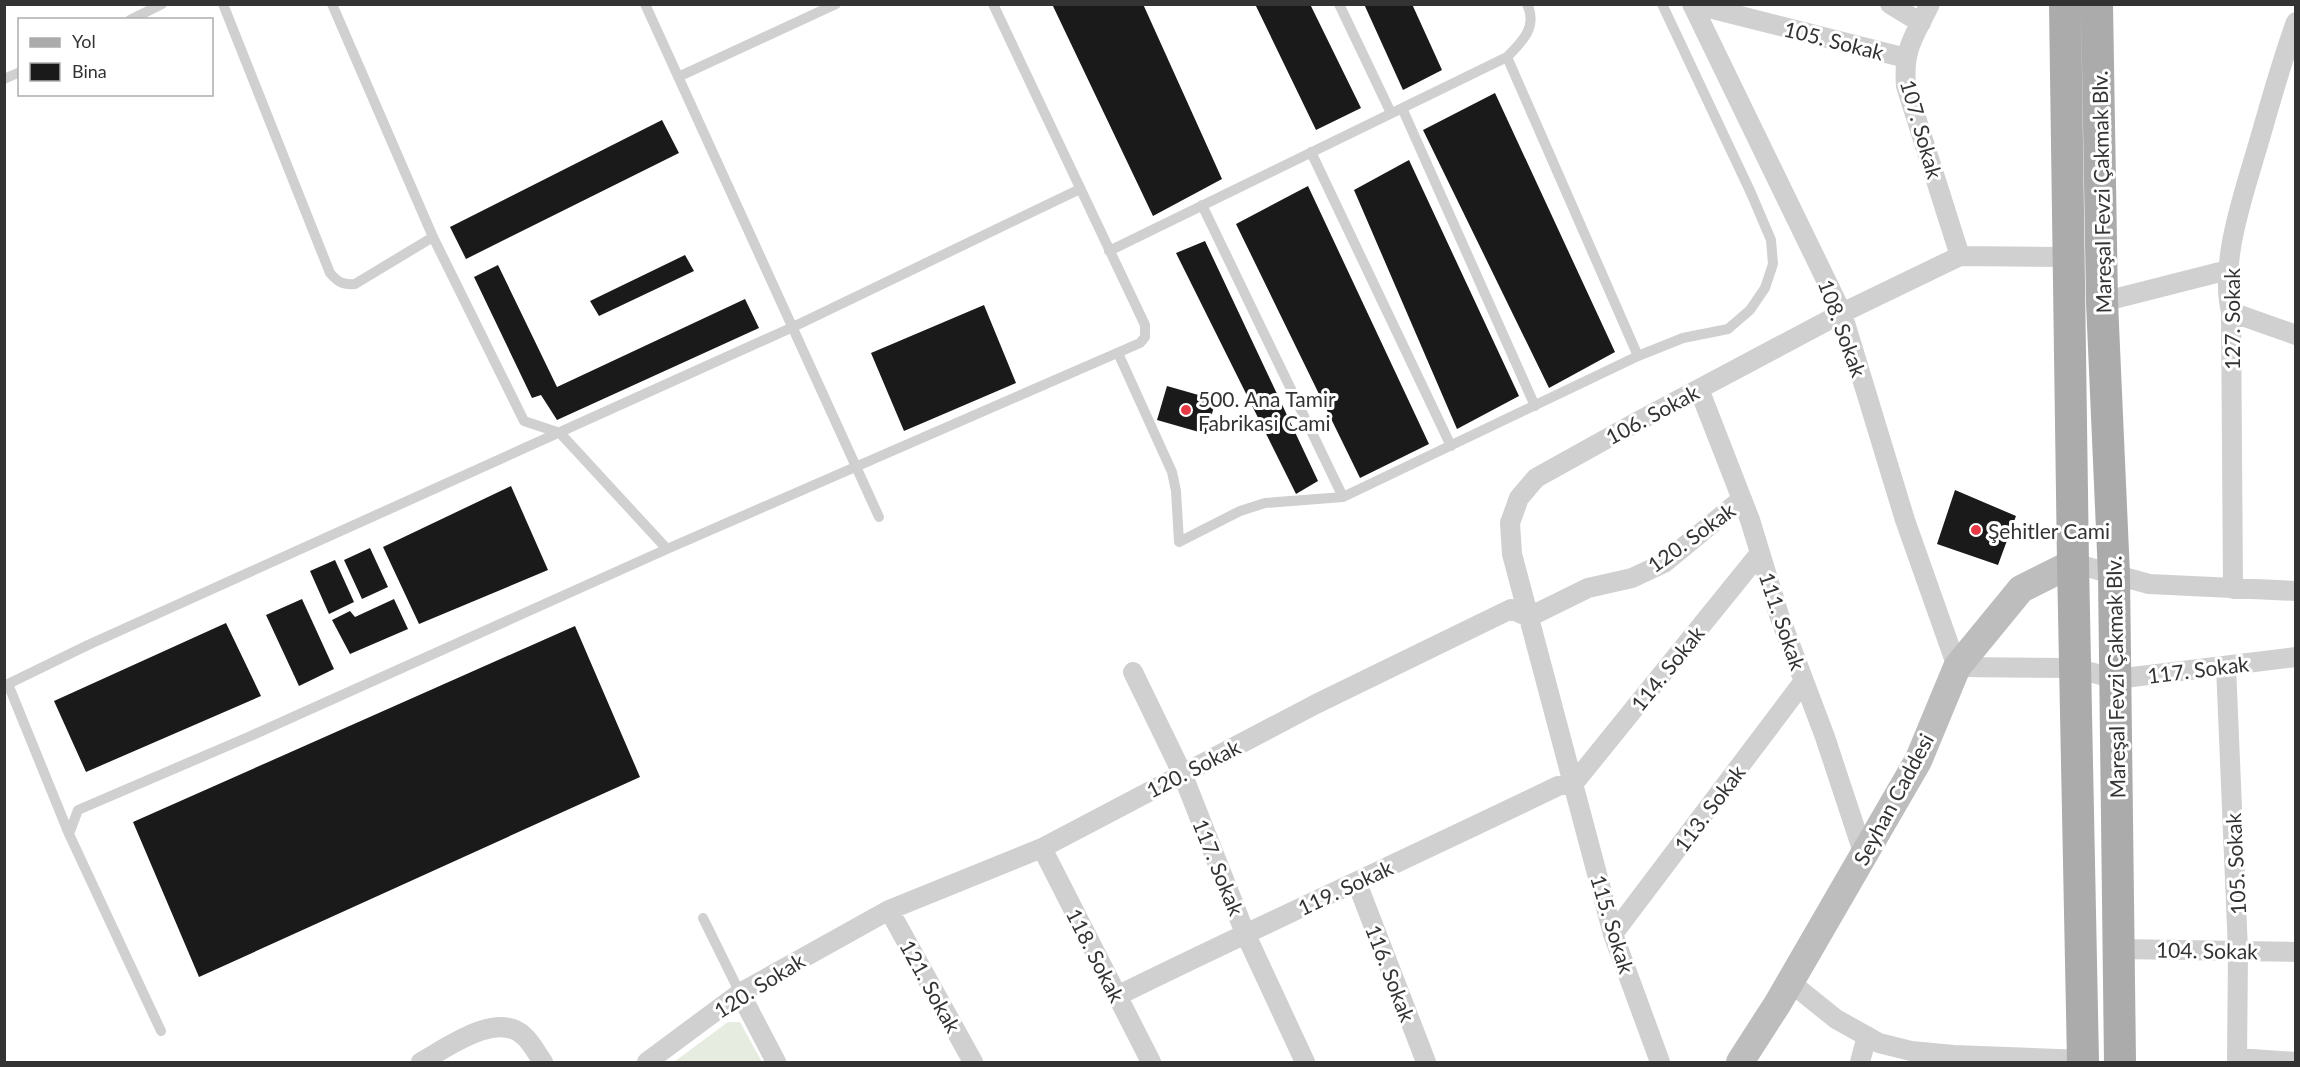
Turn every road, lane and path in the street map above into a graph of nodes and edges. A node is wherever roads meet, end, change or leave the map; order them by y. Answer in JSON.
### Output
{"nodes":[{"id":1,"x":162,"y":4,"type":"edge"},
{"id":2,"x":223,"y":4,"type":"edge"},
{"id":3,"x":332,"y":4,"type":"edge"},
{"id":4,"x":645,"y":4,"type":"edge"},
{"id":5,"x":836,"y":4,"type":"edge"},
{"id":6,"x":993,"y":4,"type":"edge"},
{"id":7,"x":1339,"y":4,"type":"edge"},
{"id":8,"x":1527,"y":4,"type":"edge"},
{"id":9,"x":1662,"y":4,"type":"edge"},
{"id":10,"x":1693,"y":4,"type":"edge"},
{"id":11,"x":1890,"y":4,"type":"edge"},
{"id":12,"x":1930,"y":4,"type":"edge"},
{"id":13,"x":2065,"y":4,"type":"edge"},
{"id":14,"x":2097,"y":4,"type":"edge"},
{"id":15,"x":134,"y":18,"type":"edge"},
{"id":16,"x":2295,"y":22,"type":"edge"},
{"id":17,"x":1920,"y":23,"type":"junction"},
{"id":18,"x":1507,"y":57,"type":"junction"},
{"id":19,"x":1906,"y":57,"type":"junction"},
{"id":20,"x":2290,"y":57,"type":"edge"},
{"id":21,"x":18,"y":73,"type":"edge"},
{"id":22,"x":678,"y":77,"type":"junction"},
{"id":23,"x":4,"y":79,"type":"edge"},
{"id":24,"x":1402,"y":108,"type":"junction"},
{"id":25,"x":1391,"y":114,"type":"junction"},
{"id":26,"x":1311,"y":152,"type":"junction"},
{"id":27,"x":1080,"y":189,"type":"junction"},
{"id":28,"x":1202,"y":205,"type":"junction"},
{"id":29,"x":433,"y":237,"type":"junction"},
{"id":30,"x":1109,"y":250,"type":"junction"},
{"id":31,"x":1960,"y":256,"type":"junction"},
{"id":32,"x":2068,"y":257,"type":"junction"},
{"id":33,"x":2228,"y":270,"type":"junction"},
{"id":34,"x":2102,"y":302,"type":"junction"},
{"id":35,"x":2231,"y":312,"type":"junction"},
{"id":36,"x":1842,"y":314,"type":"junction"},
{"id":37,"x":793,"y":327,"type":"junction"},
{"id":38,"x":2295,"y":335,"type":"edge"},
{"id":39,"x":1118,"y":353,"type":"junction"},
{"id":40,"x":1638,"y":356,"type":"junction"},
{"id":41,"x":1700,"y":389,"type":"junction"},
{"id":42,"x":1535,"y":406,"type":"junction"},
{"id":43,"x":560,"y":433,"type":"junction"},
{"id":44,"x":1451,"y":446,"type":"junction"},
{"id":45,"x":856,"y":466,"type":"junction"},
{"id":46,"x":1343,"y":497,"type":"junction"},
{"id":47,"x":1742,"y":499,"type":"junction"},
{"id":48,"x":879,"y":516,"type":"dead end"},
{"id":49,"x":668,"y":549,"type":"junction"},
{"id":50,"x":1760,"y":553,"type":"junction"},
{"id":51,"x":2073,"y":563,"type":"junction"},
{"id":52,"x":2114,"y":575,"type":"junction"},
{"id":53,"x":2233,"y":589,"type":"junction"},
{"id":54,"x":2295,"y":591,"type":"edge"},
{"id":55,"x":1529,"y":617,"type":"junction"},
{"id":56,"x":2295,"y":657,"type":"edge"},
{"id":57,"x":2226,"y":666,"type":"junction"},
{"id":58,"x":1957,"y":667,"type":"junction"},
{"id":59,"x":2075,"y":668,"type":"junction"},
{"id":60,"x":1133,"y":672,"type":"dead end"},
{"id":61,"x":2116,"y":679,"type":"junction"},
{"id":62,"x":1804,"y":681,"type":"junction"},
{"id":63,"x":1182,"y":773,"type":"junction"},
{"id":64,"x":1574,"y":783,"type":"junction"},
{"id":65,"x":69,"y":834,"type":"junction"},
{"id":66,"x":1042,"y":848,"type":"junction"},
{"id":67,"x":1864,"y":855,"type":"junction"},
{"id":68,"x":1357,"y":883,"type":"junction"},
{"id":69,"x":889,"y":910,"type":"junction"},
{"id":70,"x":703,"y":918,"type":"dead end"},
{"id":71,"x":1245,"y":933,"type":"junction"},
{"id":72,"x":1613,"y":934,"type":"junction"},
{"id":73,"x":2119,"y":949,"type":"junction"},
{"id":74,"x":2238,"y":951,"type":"junction"},
{"id":75,"x":2295,"y":952,"type":"edge"},
{"id":76,"x":1790,"y":982,"type":"junction"},
{"id":77,"x":740,"y":993,"type":"junction"},
{"id":78,"x":1116,"y":996,"type":"junction"},
{"id":79,"x":161,"y":1031,"type":"dead end"},
{"id":80,"x":1867,"y":1036,"type":"junction"},
{"id":81,"x":1954,"y":1059,"type":"edge"},
{"id":82,"x":2237,"y":1060,"type":"edge"},
{"id":83,"x":2083,"y":1061,"type":"edge"},
{"id":84,"x":421,"y":1062,"type":"edge"},
{"id":85,"x":543,"y":1062,"type":"edge"},
{"id":86,"x":647,"y":1062,"type":"edge"},
{"id":87,"x":776,"y":1062,"type":"edge"},
{"id":88,"x":973,"y":1062,"type":"edge"},
{"id":89,"x":1151,"y":1062,"type":"edge"},
{"id":90,"x":1305,"y":1062,"type":"edge"},
{"id":91,"x":1426,"y":1062,"type":"edge"},
{"id":92,"x":1660,"y":1062,"type":"edge"},
{"id":93,"x":1740,"y":1062,"type":"edge"},
{"id":94,"x":1860,"y":1062,"type":"edge"},
{"id":95,"x":2120,"y":1062,"type":"edge"},
{"id":96,"x":2295,"y":1062,"type":"edge"}],
"edges":[{"from":1,"to":15,"type":"lane"},
{"from":2,"to":29,"type":"lane"},
{"from":3,"to":29,"type":"lane"},
{"from":4,"to":22,"type":"lane"},
{"from":5,"to":22,"type":"lane"},
{"from":6,"to":27,"type":"lane"},
{"from":7,"to":25,"type":"lane"},
{"from":8,"to":18,"type":"lane"},
{"from":9,"to":40,"type":"lane"},
{"from":10,"to":19,"type":"street","name":"105. Sokak"},
{"from":10,"to":36,"type":"street","name":"108. Sokak"},
{"from":11,"to":17,"type":"street"},
{"from":12,"to":17,"type":"street","name":"107. Sokak"},
{"from":13,"to":32,"type":"main road","name":"Mareşal Fevzi Çakmak Blv."},
{"from":14,"to":34,"type":"main road","name":"Mareşal Fevzi Çakmak Blv."},
{"from":16,"to":20,"type":"street","name":"127. Sokak"},
{"from":17,"to":19,"type":"street","name":"107. Sokak"},
{"from":18,"to":24,"type":"lane"},
{"from":18,"to":40,"type":"lane"},
{"from":19,"to":31,"type":"street","name":"107. Sokak"},
{"from":20,"to":33,"type":"street","name":"127. Sokak"},
{"from":21,"to":23,"type":"lane"},
{"from":22,"to":37,"type":"lane"},
{"from":24,"to":25,"type":"lane"},
{"from":24,"to":42,"type":"lane"},
{"from":25,"to":26,"type":"lane"},
{"from":26,"to":28,"type":"lane"},
{"from":26,"to":44,"type":"lane"},
{"from":27,"to":30,"type":"lane"},
{"from":27,"to":37,"type":"lane"},
{"from":28,"to":30,"type":"lane"},
{"from":28,"to":46,"type":"lane"},
{"from":29,"to":43,"type":"lane"},
{"from":30,"to":39,"type":"lane"},
{"from":31,"to":32,"type":"street","name":"106. Sokak"},
{"from":31,"to":36,"type":"street","name":"106. Sokak"},
{"from":32,"to":51,"type":"main road","name":"Mareşal Fevzi Çakmak Blv."},
{"from":33,"to":34,"type":"street"},
{"from":33,"to":35,"type":"street","name":"127. Sokak"},
{"from":34,"to":52,"type":"main road","name":"Mareşal Fevzi Çakmak Blv."},
{"from":35,"to":38,"type":"street"},
{"from":35,"to":53,"type":"street","name":"127. Sokak"},
{"from":36,"to":41,"type":"street","name":"106. Sokak"},
{"from":36,"to":58,"type":"street","name":"108. Sokak"},
{"from":37,"to":43,"type":"lane"},
{"from":37,"to":45,"type":"lane"},
{"from":39,"to":45,"type":"lane"},
{"from":39,"to":46,"type":"lane"},
{"from":40,"to":42,"type":"lane"},
{"from":41,"to":47,"type":"street","name":"111. Sokak"},
{"from":41,"to":55,"type":"street","name":"106. Sokak"},
{"from":42,"to":44,"type":"lane"},
{"from":43,"to":49,"type":"lane"},
{"from":43,"to":65,"type":"lane"},
{"from":44,"to":46,"type":"lane"},
{"from":45,"to":48,"type":"lane"},
{"from":45,"to":49,"type":"lane"},
{"from":47,"to":50,"type":"street","name":"111. Sokak"},
{"from":47,"to":55,"type":"street","name":"120. Sokak"},
{"from":49,"to":65,"type":"lane"},
{"from":50,"to":62,"type":"street","name":"111. Sokak"},
{"from":50,"to":64,"type":"street","name":"114. Sokak"},
{"from":51,"to":52,"type":"street"},
{"from":51,"to":58,"type":"main road","name":"Seyhan Caddesi"},
{"from":51,"to":59,"type":"main road","name":"Mareşal Fevzi Çakmak Blv."},
{"from":52,"to":53,"type":"street"},
{"from":52,"to":61,"type":"main road","name":"Mareşal Fevzi Çakmak Blv."},
{"from":53,"to":54,"type":"street"},
{"from":55,"to":63,"type":"street","name":"120. Sokak"},
{"from":55,"to":64,"type":"street","name":"106. Sokak"},
{"from":56,"to":57,"type":"street","name":"117. Sokak"},
{"from":57,"to":61,"type":"street","name":"117. Sokak"},
{"from":57,"to":74,"type":"street","name":"105. Sokak"},
{"from":58,"to":59,"type":"street","name":"117. Sokak"},
{"from":58,"to":67,"type":"main road","name":"Seyhan Caddesi"},
{"from":59,"to":61,"type":"street","name":"117. Sokak"},
{"from":59,"to":83,"type":"main road","name":"Mareşal Fevzi Çakmak Blv."},
{"from":60,"to":63,"type":"street","name":"117. Sokak"},
{"from":61,"to":73,"type":"main road","name":"Mareşal Fevzi Çakmak Blv."},
{"from":62,"to":67,"type":"street","name":"111. Sokak"},
{"from":62,"to":72,"type":"street","name":"113. Sokak"},
{"from":63,"to":66,"type":"street","name":"120. Sokak"},
{"from":63,"to":71,"type":"street","name":"117. Sokak"},
{"from":64,"to":68,"type":"street","name":"119. Sokak"},
{"from":64,"to":72,"type":"street","name":"115. Sokak"},
{"from":65,"to":79,"type":"lane"},
{"from":66,"to":69,"type":"street","name":"120. Sokak"},
{"from":66,"to":78,"type":"street","name":"118. Sokak"},
{"from":67,"to":76,"type":"main road","name":"Seyhan Caddesi"},
{"from":68,"to":71,"type":"street","name":"119. Sokak"},
{"from":68,"to":91,"type":"street","name":"116. Sokak"},
{"from":69,"to":77,"type":"street","name":"120. Sokak"},
{"from":69,"to":88,"type":"street","name":"121. Sokak"},
{"from":70,"to":77,"type":"lane"},
{"from":71,"to":78,"type":"street","name":"119. Sokak"},
{"from":71,"to":90,"type":"street","name":"117. Sokak"},
{"from":72,"to":92,"type":"street","name":"115. Sokak"},
{"from":73,"to":74,"type":"street","name":"104. Sokak"},
{"from":73,"to":95,"type":"main road","name":"Mareşal Fevzi Çakmak Blv."},
{"from":74,"to":75,"type":"street","name":"104. Sokak"},
{"from":74,"to":82,"type":"street","name":"105. Sokak"},
{"from":76,"to":80,"type":"street"},
{"from":76,"to":93,"type":"main road","name":"Seyhan Caddesi"},
{"from":77,"to":86,"type":"street","name":"120. Sokak"},
{"from":77,"to":87,"type":"street"},
{"from":78,"to":89,"type":"street","name":"118. Sokak"},
{"from":80,"to":81,"type":"street"},
{"from":80,"to":94,"type":"street"},
{"from":81,"to":83,"type":"street"},
{"from":82,"to":96,"type":"street"},
{"from":84,"to":85,"type":"street"}]}
